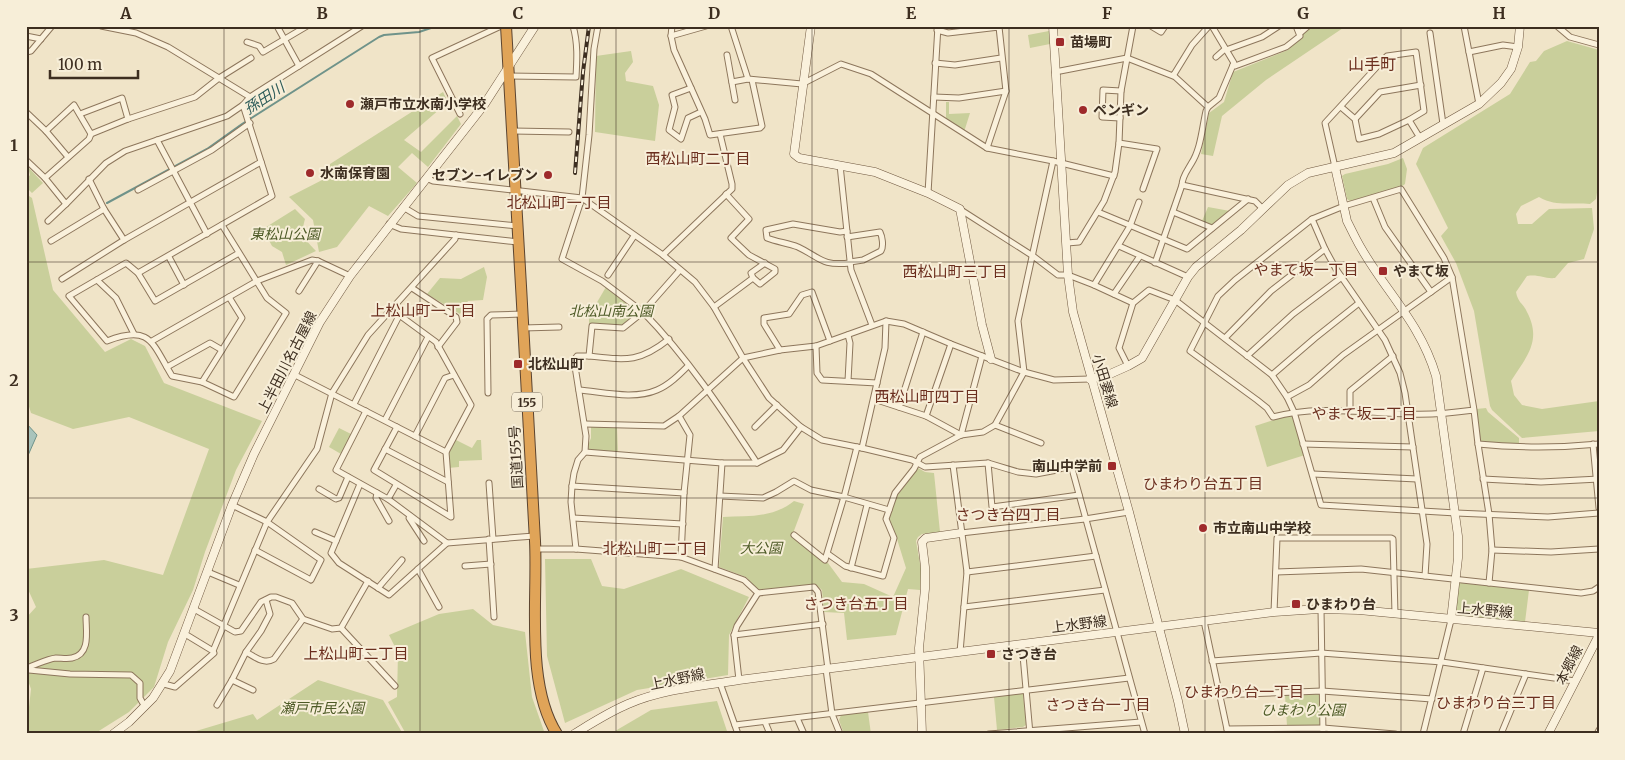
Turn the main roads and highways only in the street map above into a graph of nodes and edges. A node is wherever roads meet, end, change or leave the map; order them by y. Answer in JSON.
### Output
{"nodes":[{"id":1,"x":506,"y":26,"type":"edge"},
{"id":2,"x":557,"y":734,"type":"edge"}],
"edges":[{"from":1,"to":2,"type":"highway","name":"国道155号","number":"155"}]}
